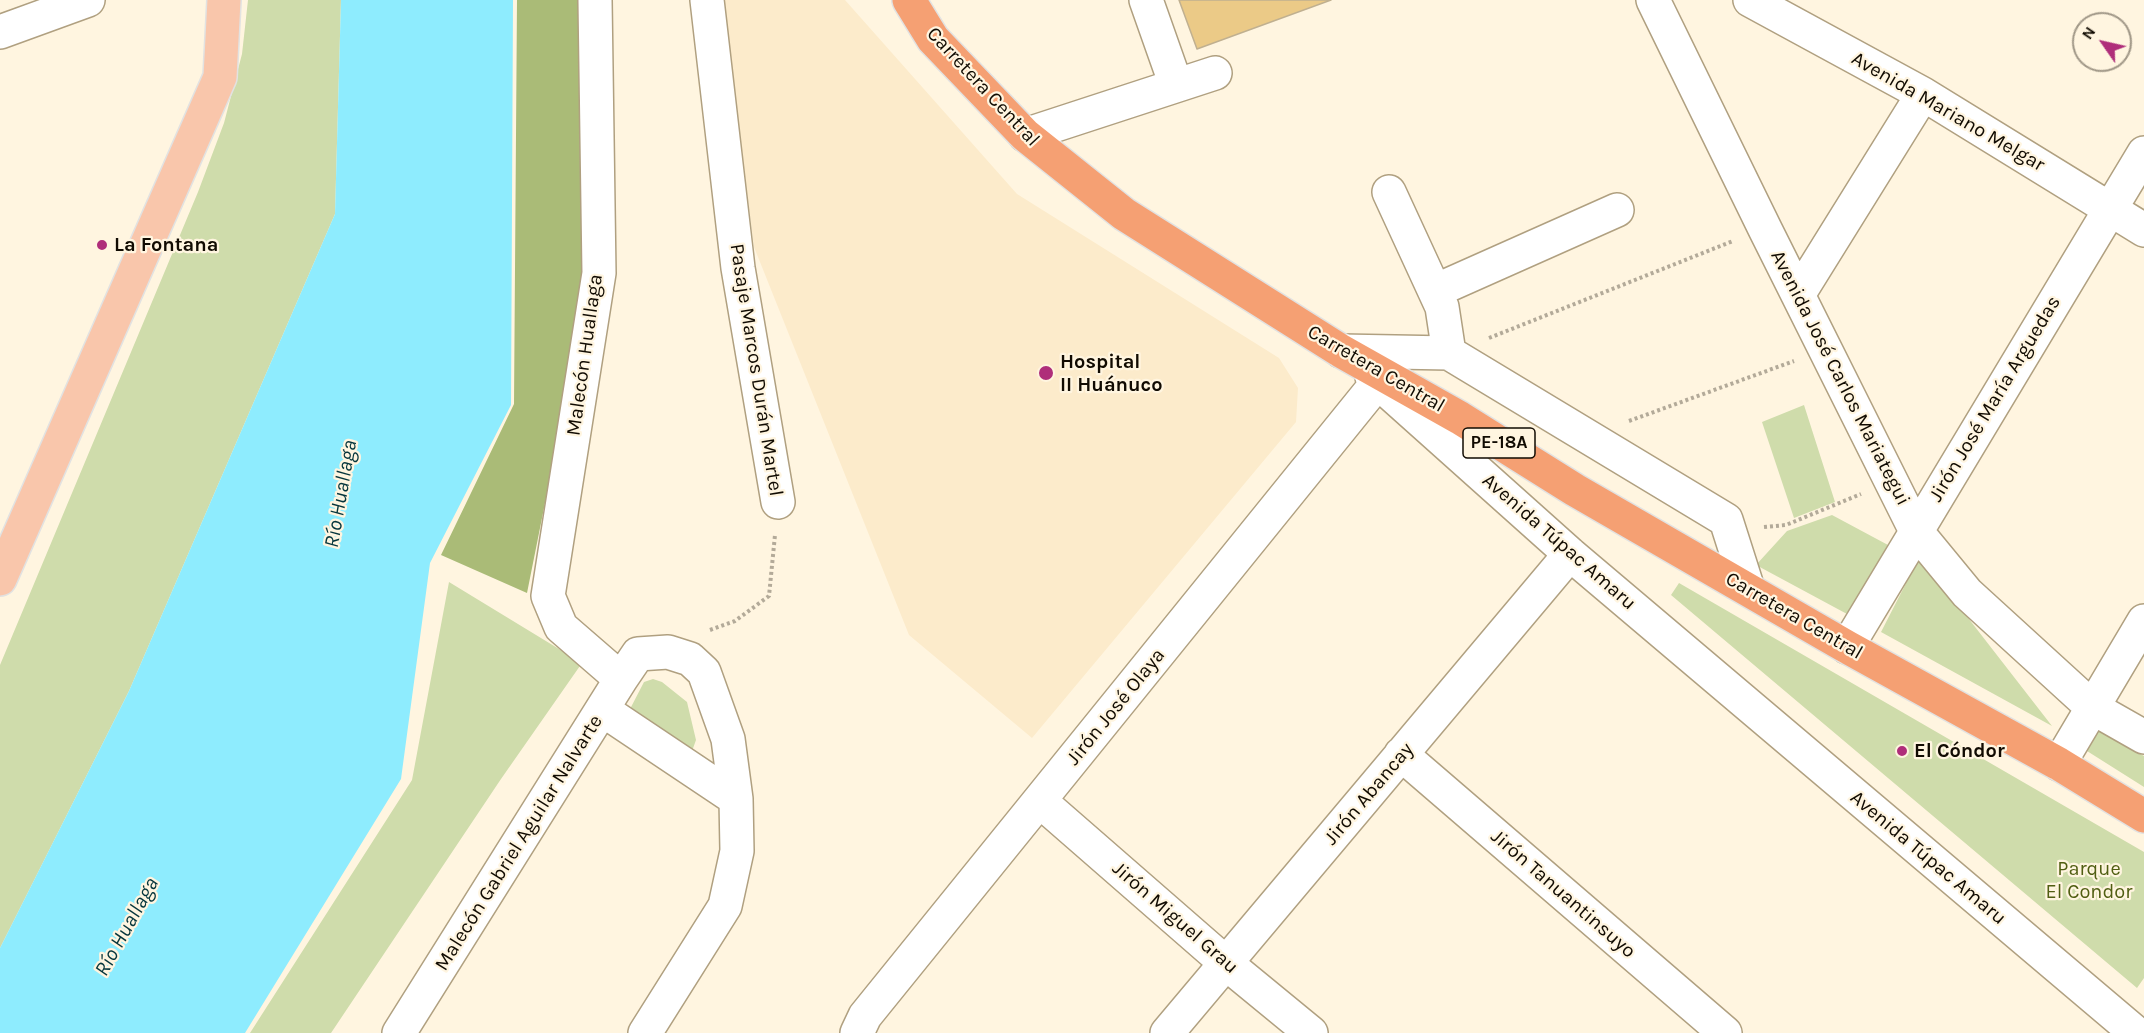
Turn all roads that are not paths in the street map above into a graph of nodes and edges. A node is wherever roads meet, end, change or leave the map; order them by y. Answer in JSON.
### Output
{"nodes":[{"id":1,"x":88,"y":0,"type":"edge"},
{"id":2,"x":224,"y":0,"type":"edge"},
{"id":3,"x":595,"y":0,"type":"edge"},
{"id":4,"x":707,"y":0,"type":"edge"},
{"id":5,"x":909,"y":0,"type":"edge"},
{"id":6,"x":1146,"y":0,"type":"edge"},
{"id":7,"x":1653,"y":0,"type":"edge"},
{"id":8,"x":1750,"y":0,"type":"edge"},
{"id":9,"x":0,"y":32,"type":"edge"},
{"id":10,"x":1215,"y":73,"type":"dead end"},
{"id":11,"x":1176,"y":85,"type":"junction"},
{"id":12,"x":1923,"y":94,"type":"junction"},
{"id":13,"x":1025,"y":135,"type":"junction"},
{"id":14,"x":2144,"y":153,"type":"edge"},
{"id":15,"x":1389,"y":192,"type":"dead end"},
{"id":16,"x":2109,"y":209,"type":"junction"},
{"id":17,"x":1617,"y":210,"type":"dead end"},
{"id":18,"x":2144,"y":230,"type":"edge"},
{"id":19,"x":1435,"y":291,"type":"junction"},
{"id":20,"x":1798,"y":295,"type":"junction"},
{"id":21,"x":1341,"y":351,"type":"junction"},
{"id":22,"x":1449,"y":353,"type":"junction"},
{"id":23,"x":1378,"y":382,"type":"junction"},
{"id":24,"x":778,"y":502,"type":"road end"},
{"id":25,"x":1917,"y":531,"type":"junction"},
{"id":26,"x":1570,"y":555,"type":"junction"},
{"id":27,"x":0,"y":579,"type":"edge"},
{"id":28,"x":1748,"y":589,"type":"junction"},
{"id":29,"x":2144,"y":621,"type":"edge"},
{"id":30,"x":1847,"y":647,"type":"junction"},
{"id":31,"x":629,"y":666,"type":"junction"},
{"id":32,"x":2093,"y":708,"type":"junction"},
{"id":33,"x":603,"y":710,"type":"junction"},
{"id":34,"x":2144,"y":737,"type":"edge"},
{"id":35,"x":1401,"y":754,"type":"junction"},
{"id":36,"x":2059,"y":764,"type":"junction"},
{"id":37,"x":736,"y":799,"type":"junction"},
{"id":38,"x":1040,"y":801,"type":"junction"},
{"id":39,"x":2144,"y":816,"type":"edge"},
{"id":40,"x":1227,"y":964,"type":"junction"},
{"id":41,"x":869,"y":1027,"type":"edge"},
{"id":42,"x":399,"y":1033,"type":"edge"},
{"id":43,"x":645,"y":1033,"type":"edge"},
{"id":44,"x":1167,"y":1033,"type":"edge"},
{"id":45,"x":1311,"y":1033,"type":"edge"},
{"id":46,"x":1725,"y":1033,"type":"edge"},
{"id":47,"x":2136,"y":1033,"type":"edge"}],
"edges":[{"from":1,"to":9,"type":"street"},
{"from":2,"to":27,"type":"main road"},
{"from":3,"to":31,"type":"street","name":"Malecón Huallaga"},
{"from":4,"to":24,"type":"street","name":"Pasaje Marcos Durán Martel"},
{"from":5,"to":13,"type":"highway","name":"Carretera Central","number":"PE-18A"},
{"from":6,"to":11,"type":"street"},
{"from":7,"to":20,"type":"street","name":"Avenida José Carlos Mariategui"},
{"from":8,"to":12,"type":"street","name":"Avenida Mariano Melgar"},
{"from":10,"to":11,"type":"street"},
{"from":11,"to":13,"type":"street"},
{"from":12,"to":16,"type":"street","name":"Avenida Mariano Melgar"},
{"from":12,"to":20,"type":"street"},
{"from":13,"to":21,"type":"highway","name":"Carretera Central","number":"PE-18A"},
{"from":14,"to":16,"type":"street","name":"Jirón José María Arguedas"},
{"from":15,"to":19,"type":"street"},
{"from":16,"to":18,"type":"street","name":"Avenida Mariano Melgar"},
{"from":16,"to":25,"type":"street","name":"Jirón José María Arguedas"},
{"from":17,"to":19,"type":"street"},
{"from":19,"to":22,"type":"street"},
{"from":20,"to":25,"type":"street","name":"Avenida José Carlos Mariategui"},
{"from":21,"to":22,"type":"street"},
{"from":21,"to":23,"type":"street","name":"Avenida Túpac Amaru"},
{"from":21,"to":28,"type":"highway","name":"Carretera Central","number":"PE-18A"},
{"from":22,"to":28,"type":"street"},
{"from":23,"to":26,"type":"street","name":"Avenida Túpac Amaru"},
{"from":23,"to":38,"type":"street","name":"Jirón José Olaya"},
{"from":25,"to":30,"type":"street","name":"Jirón José María Arguedas"},
{"from":25,"to":32,"type":"street","name":"Avenida José Carlos Mariategui"},
{"from":26,"to":35,"type":"street","name":"Jirón Abancay"},
{"from":26,"to":47,"type":"street","name":"Avenida Túpac Amaru"},
{"from":28,"to":30,"type":"highway","name":"Carretera Central","number":"PE-18A"},
{"from":29,"to":32,"type":"street"},
{"from":30,"to":36,"type":"highway","name":"Carretera Central","number":"PE-18A"},
{"from":31,"to":33,"type":"street","name":"Malecón Gabriel Aguilar Nalvarte"},
{"from":31,"to":37,"type":"street"},
{"from":32,"to":34,"type":"street","name":"Avenida José Carlos Mariategui"},
{"from":32,"to":36,"type":"street"},
{"from":33,"to":37,"type":"street"},
{"from":33,"to":42,"type":"street","name":"Malecón Gabriel Aguilar Nalvarte"},
{"from":35,"to":40,"type":"street","name":"Jirón Abancay"},
{"from":35,"to":46,"type":"street","name":"Jirón Tanuantinsuyo"},
{"from":36,"to":39,"type":"highway","name":"Carretera Central","number":"PE-18A"},
{"from":37,"to":43,"type":"street"},
{"from":38,"to":40,"type":"street","name":"Jirón Miguel Grau"},
{"from":38,"to":41,"type":"street","name":"Jirón José Olaya"},
{"from":40,"to":44,"type":"street","name":"Jirón Abancay"},
{"from":40,"to":45,"type":"street","name":"Jirón Miguel Grau"}]}
